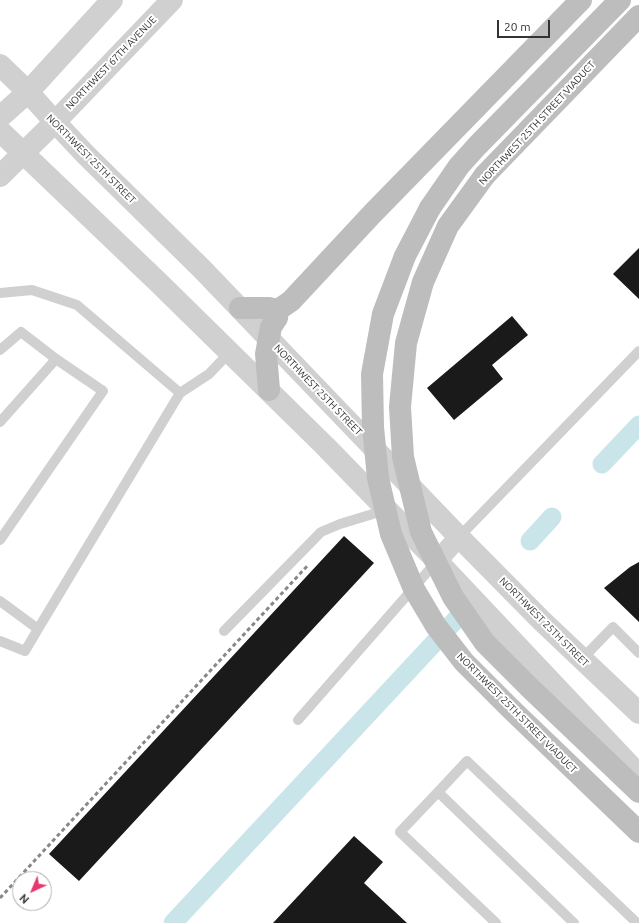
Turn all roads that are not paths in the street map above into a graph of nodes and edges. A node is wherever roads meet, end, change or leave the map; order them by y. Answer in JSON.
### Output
{"nodes":[{"id":1,"x":112,"y":0,"type":"edge"},
{"id":2,"x":172,"y":0,"type":"edge"},
{"id":3,"x":581,"y":0,"type":"edge"},
{"id":4,"x":620,"y":0,"type":"edge"},
{"id":5,"x":639,"y":16,"type":"edge"},
{"id":6,"x":0,"y":65,"type":"edge"},
{"id":7,"x":28,"y":92,"type":"junction"},
{"id":8,"x":0,"y":118,"type":"edge"},
{"id":9,"x":55,"y":122,"type":"junction"},
{"id":10,"x":0,"y":131,"type":"edge"},
{"id":11,"x":22,"y":153,"type":"junction"},
{"id":12,"x":0,"y":176,"type":"edge"},
{"id":13,"x":0,"y":293,"type":"edge"},
{"id":14,"x":240,"y":308,"type":"junction"},
{"id":15,"x":278,"y":310,"type":"junction"},
{"id":16,"x":268,"y":339,"type":"junction"},
{"id":17,"x":0,"y":350,"type":"edge"},
{"id":18,"x":639,"y":351,"type":"edge"},
{"id":19,"x":230,"y":352,"type":"junction"},
{"id":20,"x":56,"y":359,"type":"junction"},
{"id":21,"x":269,"y":390,"type":"junction"},
{"id":22,"x":180,"y":393,"type":"junction"},
{"id":23,"x":0,"y":422,"type":"edge"},
{"id":24,"x":386,"y":510,"type":"junction"},
{"id":25,"x":459,"y":537,"type":"junction"},
{"id":26,"x":0,"y":540,"type":"edge"},
{"id":27,"x":437,"y":561,"type":"junction"},
{"id":28,"x":0,"y":601,"type":"edge"},
{"id":29,"x":38,"y":629,"type":"junction"},
{"id":30,"x":224,"y":632,"type":"dead end"},
{"id":31,"x":0,"y":641,"type":"edge"},
{"id":32,"x":639,"y":653,"type":"edge"},
{"id":33,"x":582,"y":660,"type":"junction"},
{"id":34,"x":639,"y":713,"type":"edge"},
{"id":35,"x":298,"y":720,"type":"dead end"},
{"id":36,"x":639,"y":775,"type":"edge"},
{"id":37,"x":438,"y":792,"type":"junction"},
{"id":38,"x":639,"y":792,"type":"edge"},
{"id":39,"x":639,"y":832,"type":"edge"},
{"id":40,"x":496,"y":923,"type":"edge"},
{"id":41,"x":574,"y":923,"type":"edge"},
{"id":42,"x":637,"y":923,"type":"edge"}],
"edges":[{"from":1,"to":7,"type":"street"},
{"from":2,"to":9,"type":"street","name":"NORTHWEST 67TH AVENUE"},
{"from":3,"to":15,"type":"main road"},
{"from":4,"to":39,"type":"main road","name":"NORTHWEST 25TH STREET VIADUCT","bridge":true},
{"from":5,"to":38,"type":"main road","name":"NORTHWEST 25TH STREET VIADUCT","bridge":true},
{"from":6,"to":7,"type":"street","name":"NORTHWEST 25TH STREET"},
{"from":7,"to":8,"type":"street"},
{"from":7,"to":9,"type":"street","name":"NORTHWEST 25TH STREET"},
{"from":9,"to":11,"type":"street","name":"NORTHWEST 67TH AVENUE"},
{"from":9,"to":14,"type":"street","name":"NORTHWEST 25TH STREET"},
{"from":10,"to":11,"type":"street"},
{"from":11,"to":12,"type":"street","name":"NORTHWEST 67TH AVENUE"},
{"from":11,"to":19,"type":"street"},
{"from":13,"to":22,"type":"lane"},
{"from":14,"to":15,"type":"main road"},
{"from":14,"to":16,"type":"street","name":"NORTHWEST 25TH STREET"},
{"from":15,"to":16,"type":"main road"},
{"from":16,"to":21,"type":"main road"},
{"from":16,"to":25,"type":"street","name":"NORTHWEST 25TH STREET"},
{"from":17,"to":20,"type":"lane"},
{"from":18,"to":25,"type":"lane"},
{"from":19,"to":21,"type":"street"},
{"from":19,"to":22,"type":"lane"},
{"from":20,"to":23,"type":"lane"},
{"from":20,"to":26,"type":"lane"},
{"from":21,"to":24,"type":"street"},
{"from":22,"to":29,"type":"lane"},
{"from":24,"to":27,"type":"street"},
{"from":24,"to":30,"type":"lane"},
{"from":25,"to":27,"type":"street"},
{"from":25,"to":33,"type":"street","name":"NORTHWEST 25TH STREET"},
{"from":27,"to":35,"type":"lane"},
{"from":27,"to":36,"type":"street"},
{"from":28,"to":29,"type":"lane"},
{"from":29,"to":31,"type":"lane"},
{"from":32,"to":33,"type":"lane"},
{"from":33,"to":34,"type":"street","name":"NORTHWEST 25TH STREET"},
{"from":37,"to":40,"type":"lane"},
{"from":37,"to":41,"type":"lane"},
{"from":37,"to":42,"type":"lane"}]}
